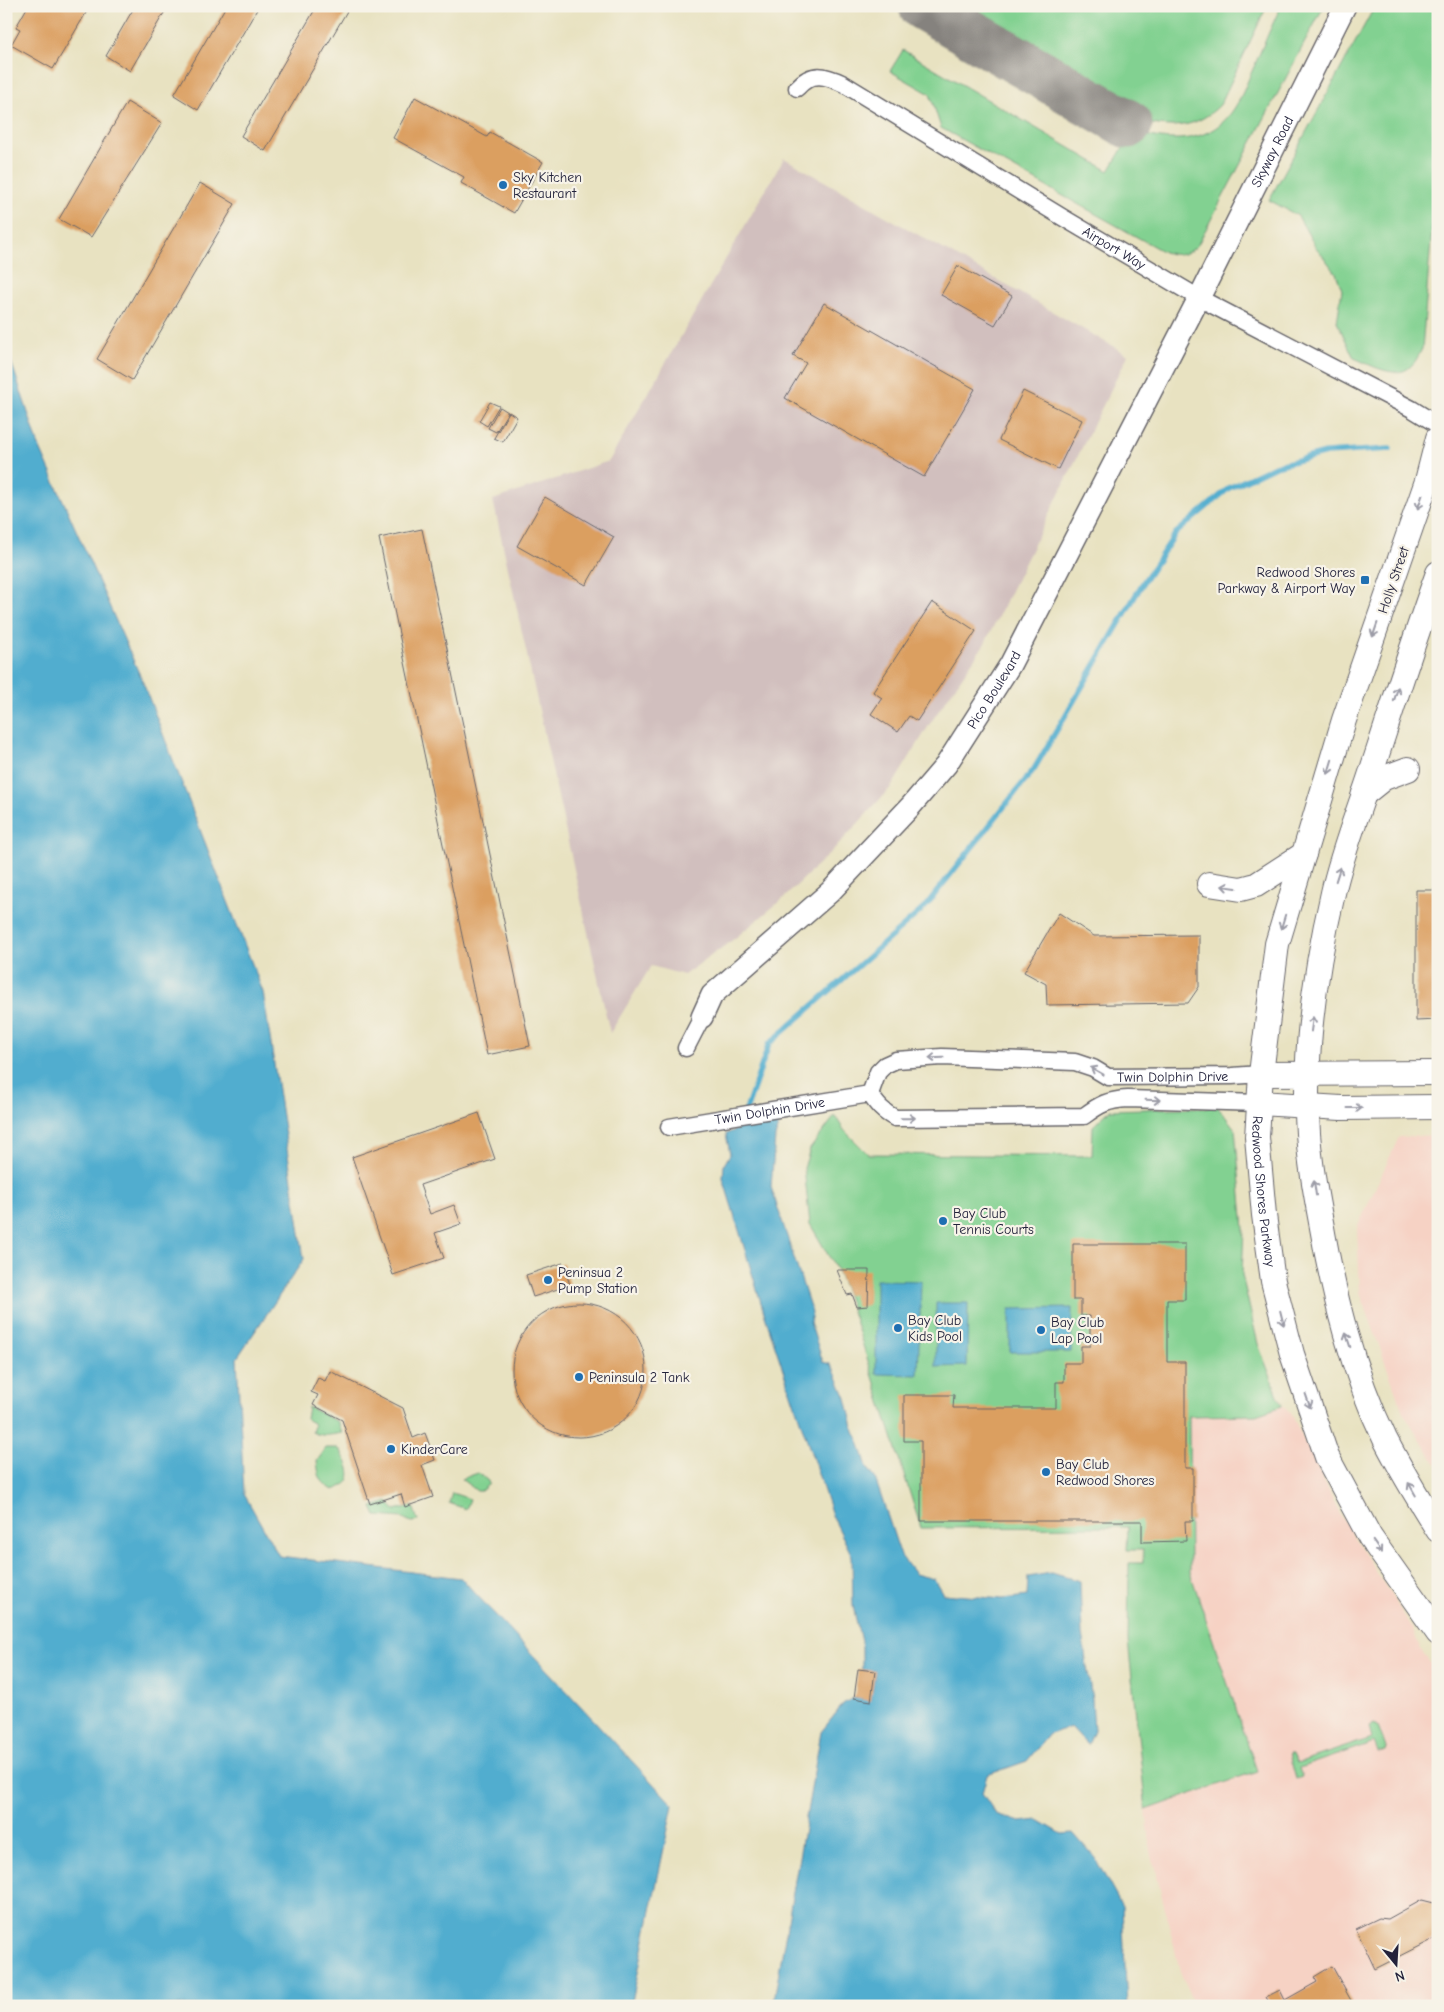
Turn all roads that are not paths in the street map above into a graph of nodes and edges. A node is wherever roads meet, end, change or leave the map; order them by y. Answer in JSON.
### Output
{"nodes":[{"id":1,"x":1345,"y":6,"type":"edge"},
{"id":2,"x":796,"y":88,"type":"dead end"},
{"id":3,"x":1199,"y":298,"type":"junction"},
{"id":4,"x":1438,"y":425,"type":"edge"},
{"id":5,"x":1438,"y":438,"type":"edge"},
{"id":6,"x":1438,"y":572,"type":"edge"},
{"id":7,"x":1344,"y":720,"type":"joint"},
{"id":8,"x":1408,"y":768,"type":"dead end"},
{"id":9,"x":1364,"y":794,"type":"junction"},
{"id":10,"x":1304,"y":854,"type":"junction"},
{"id":11,"x":1209,"y":884,"type":"dead end"},
{"id":12,"x":702,"y":1017,"type":"joint"},
{"id":13,"x":686,"y":1048,"type":"dead end"},
{"id":14,"x":1308,"y":1072,"type":"junction"},
{"id":15,"x":1438,"y":1073,"type":"edge"},
{"id":16,"x":1261,"y":1074,"type":"junction"},
{"id":17,"x":870,"y":1094,"type":"junction"},
{"id":18,"x":1259,"y":1103,"type":"junction"},
{"id":19,"x":1307,"y":1106,"type":"junction"},
{"id":20,"x":1438,"y":1107,"type":"edge"},
{"id":21,"x":669,"y":1127,"type":"dead end"},
{"id":22,"x":1438,"y":1530,"type":"edge"},
{"id":23,"x":1438,"y":1633,"type":"edge"}],
"edges":[{"from":1,"to":3,"type":"street","name":"Skyway Road"},
{"from":2,"to":3,"type":"street","name":"Airport Way"},
{"from":3,"to":4,"type":"street","name":"Airport Way"},
{"from":3,"to":12,"type":"street","name":"Pico Boulevard"},
{"from":5,"to":7,"type":"main road","name":"Holly Street","one_way":true},
{"from":9,"to":6,"type":"main road","one_way":true},
{"from":7,"to":10,"type":"main road","name":"Redwood Shores Parkway","one_way":true},
{"from":8,"to":9,"type":"main road"},
{"from":14,"to":9,"type":"main road","one_way":true},
{"from":10,"to":11,"type":"main road","one_way":true},
{"from":10,"to":16,"type":"main road","name":"Redwood Shores Parkway","one_way":true},
{"from":12,"to":13,"type":"street"},
{"from":14,"to":15,"type":"main road","name":"Twin Dolphin Drive"},
{"from":14,"to":16,"type":"main road","name":"Twin Dolphin Drive"},
{"from":14,"to":19,"type":"main road"},
{"from":16,"to":17,"type":"street","name":"Twin Dolphin Drive","one_way":true},
{"from":16,"to":18,"type":"main road","name":"Redwood Shores Parkway"},
{"from":17,"to":18,"type":"street","name":"Twin Dolphin Drive","one_way":true},
{"from":17,"to":21,"type":"street","name":"Twin Dolphin Drive"},
{"from":18,"to":19,"type":"main road","name":"Twin Dolphin Drive"},
{"from":18,"to":23,"type":"main road","name":"Redwood Shores Parkway","one_way":true},
{"from":19,"to":20,"type":"main road","name":"Twin Dolphin Drive","one_way":true},
{"from":22,"to":19,"type":"main road","one_way":true}]}
